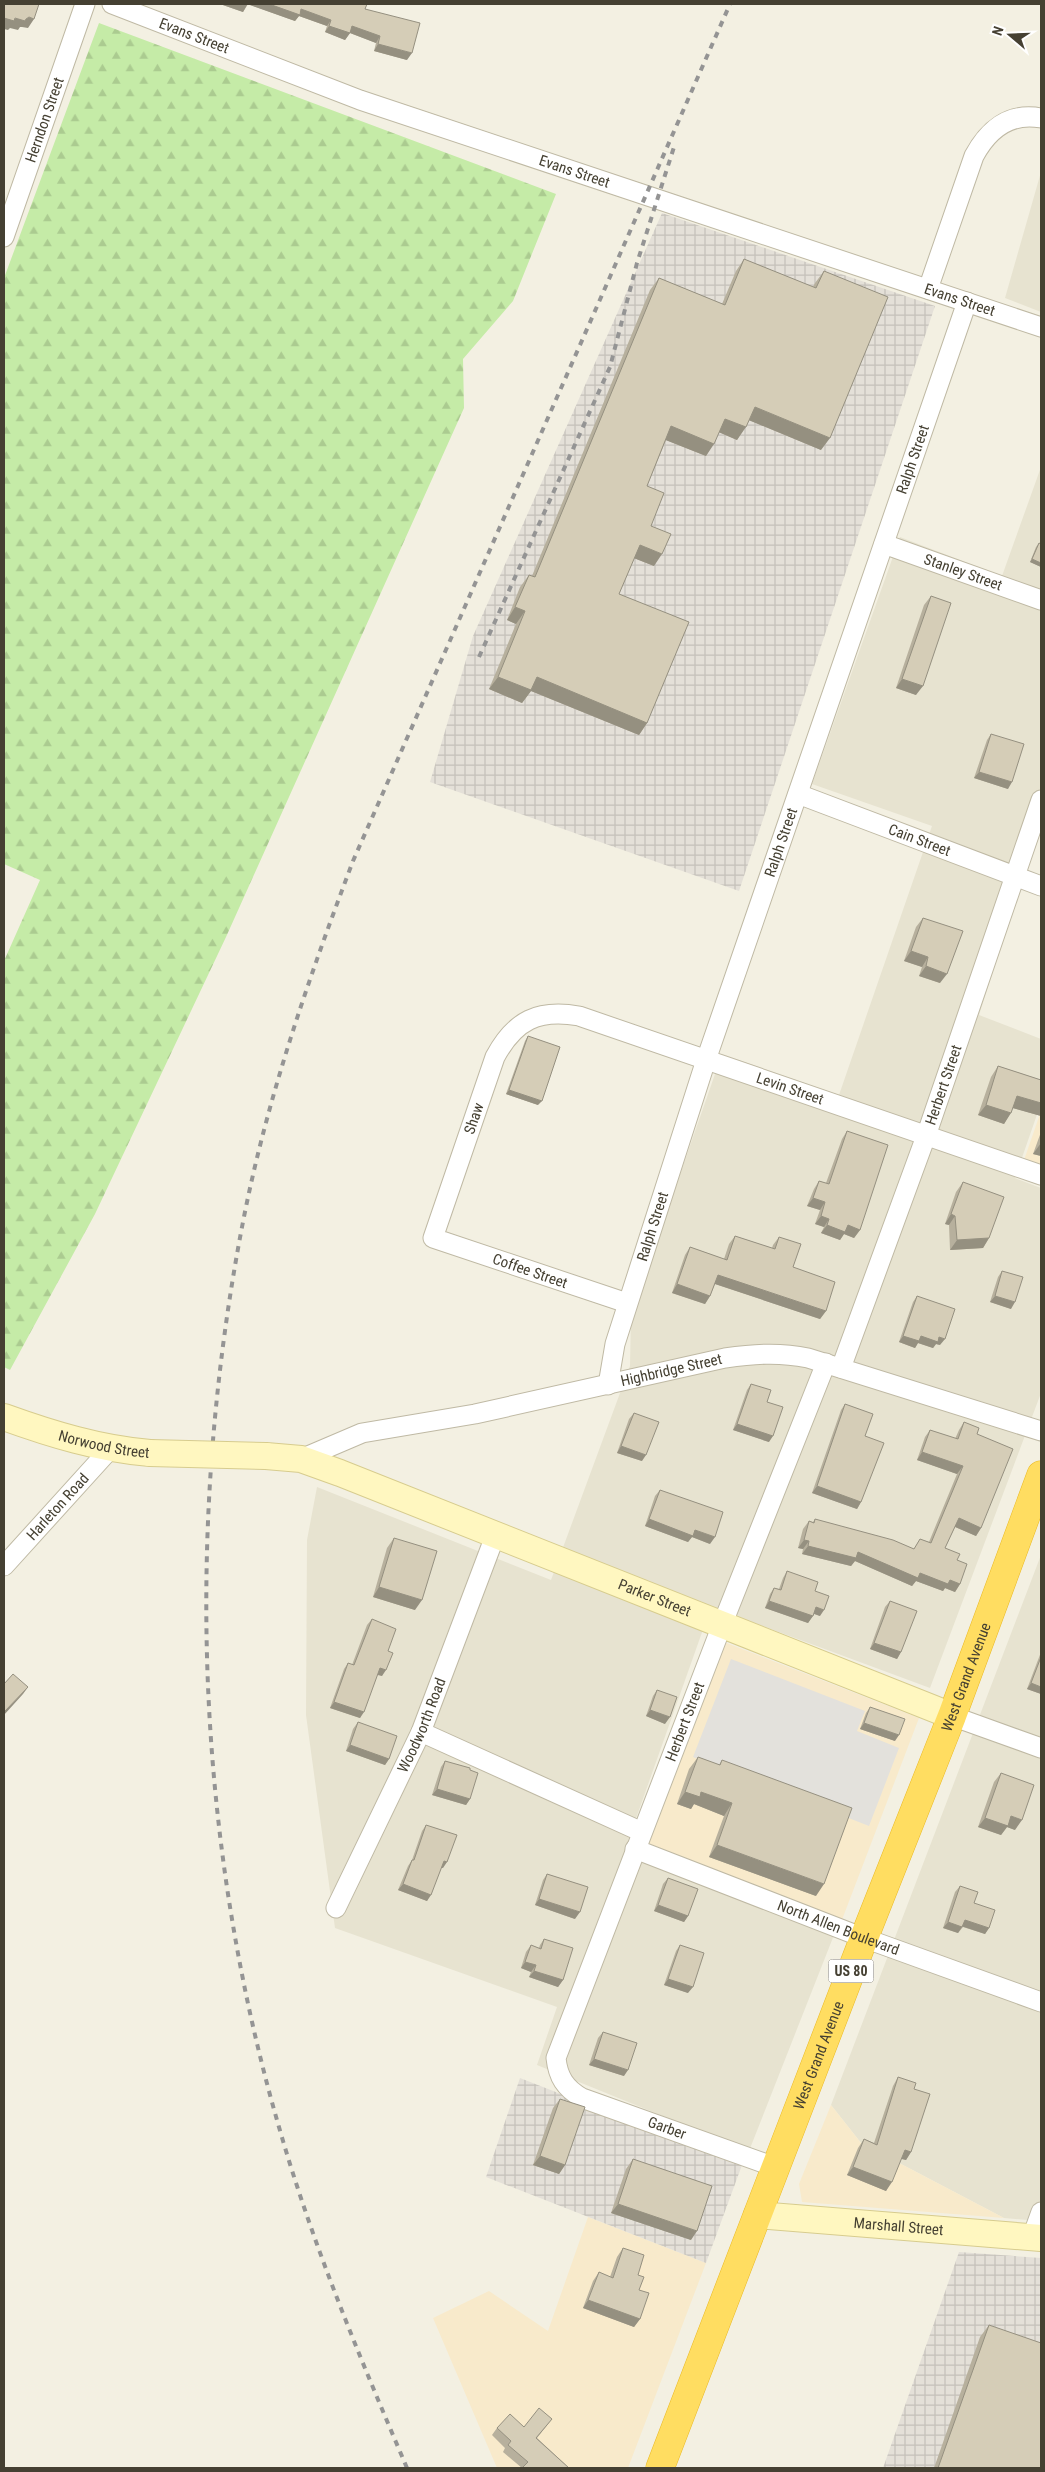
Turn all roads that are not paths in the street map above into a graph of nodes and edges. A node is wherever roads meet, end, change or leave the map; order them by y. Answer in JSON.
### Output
{"nodes":[{"id":1,"x":85,"y":4,"type":"edge"},
{"id":2,"x":112,"y":4,"type":"edge"},
{"id":3,"x":1041,"y":118,"type":"edge"},
{"id":4,"x":4,"y":237,"type":"edge"},
{"id":5,"x":928,"y":289,"type":"junction"},
{"id":6,"x":967,"y":302,"type":"junction"},
{"id":7,"x":1041,"y":327,"type":"edge"},
{"id":8,"x":884,"y":544,"type":"junction"},
{"id":9,"x":1041,"y":600,"type":"edge"},
{"id":10,"x":798,"y":794,"type":"junction"},
{"id":11,"x":1041,"y":800,"type":"edge"},
{"id":12,"x":1015,"y":876,"type":"junction"},
{"id":13,"x":1041,"y":886,"type":"edge"},
{"id":14,"x":538,"y":1016,"type":"joint"},
{"id":15,"x":706,"y":1060,"type":"junction"},
{"id":16,"x":926,"y":1136,"type":"junction"},
{"id":17,"x":1041,"y":1174,"type":"edge"},
{"id":18,"x":433,"y":1238,"type":"joint"},
{"id":19,"x":627,"y":1304,"type":"junction"},
{"id":20,"x":833,"y":1365,"type":"junction"},
{"id":21,"x":608,"y":1385,"type":"junction"},
{"id":22,"x":4,"y":1417,"type":"edge"},
{"id":23,"x":1041,"y":1432,"type":"edge"},
{"id":24,"x":111,"y":1448,"type":"junction"},
{"id":25,"x":266,"y":1456,"type":"joint"},
{"id":26,"x":301,"y":1459,"type":"junction"},
{"id":27,"x":1040,"y":1484,"type":"edge"},
{"id":28,"x":495,"y":1536,"type":"junction"},
{"id":29,"x":4,"y":1566,"type":"edge"},
{"id":30,"x":722,"y":1625,"type":"junction"},
{"id":31,"x":952,"y":1716,"type":"junction"},
{"id":32,"x":421,"y":1732,"type":"junction"},
{"id":33,"x":1041,"y":1748,"type":"edge"},
{"id":34,"x":639,"y":1841,"type":"junction"},
{"id":35,"x":336,"y":1908,"type":"dead end"},
{"id":36,"x":864,"y":1938,"type":"junction"},
{"id":37,"x":1041,"y":2002,"type":"edge"},
{"id":38,"x":562,"y":2082,"type":"joint"},
{"id":39,"x":775,"y":2167,"type":"junction"},
{"id":40,"x":1041,"y":2212,"type":"edge"},
{"id":41,"x":757,"y":2215,"type":"junction"},
{"id":42,"x":1037,"y":2237,"type":"edge"},
{"id":43,"x":660,"y":2468,"type":"edge"}],
"edges":[{"from":1,"to":4,"type":"street","name":"Herndon Street"},
{"from":2,"to":5,"type":"street","name":"Evans Street"},
{"from":3,"to":5,"type":"street"},
{"from":5,"to":6,"type":"street","name":"Evans Street"},
{"from":6,"to":7,"type":"street","name":"Evans Street"},
{"from":6,"to":8,"type":"street","name":"Ralph Street"},
{"from":8,"to":9,"type":"street","name":"Stanley Street"},
{"from":8,"to":10,"type":"street","name":"Ralph Street"},
{"from":10,"to":12,"type":"street","name":"Cain Street"},
{"from":10,"to":15,"type":"street","name":"Ralph Street"},
{"from":11,"to":12,"type":"street","name":"Herbert Street"},
{"from":12,"to":13,"type":"street","name":"Cain Street"},
{"from":12,"to":16,"type":"street","name":"Herbert Street"},
{"from":14,"to":15,"type":"street","name":"Levin Street"},
{"from":14,"to":18,"type":"street","name":"Shaw"},
{"from":15,"to":16,"type":"street","name":"Levin Street"},
{"from":15,"to":19,"type":"street","name":"Ralph Street"},
{"from":16,"to":17,"type":"street","name":"Levin Street"},
{"from":16,"to":20,"type":"street","name":"Herbert Street"},
{"from":18,"to":19,"type":"street","name":"Coffee Street"},
{"from":19,"to":21,"type":"street","name":"Ralph Street"},
{"from":20,"to":21,"type":"street","name":"Highbridge Street"},
{"from":20,"to":23,"type":"street","name":"Highbridge Street"},
{"from":20,"to":30,"type":"street","name":"Herbert Street"},
{"from":21,"to":26,"type":"street","name":"Highbridge Street"},
{"from":22,"to":24,"type":"street","name":"Norwood Street"},
{"from":24,"to":25,"type":"street","name":"Norwood Street","bridge":true},
{"from":24,"to":29,"type":"street","name":"Harleton Road"},
{"from":25,"to":26,"type":"street","name":"Parker Street"},
{"from":26,"to":28,"type":"street","name":"Parker Street"},
{"from":27,"to":31,"type":"highway","name":"West Grand Avenue","number":"US 80"},
{"from":28,"to":30,"type":"street","name":"Parker Street"},
{"from":28,"to":32,"type":"street","name":"Woodworth Road"},
{"from":30,"to":31,"type":"street","name":"Parker Street"},
{"from":30,"to":34,"type":"street","name":"Herbert Street"},
{"from":31,"to":33,"type":"street","name":"Parker Street"},
{"from":31,"to":36,"type":"highway","name":"West Grand Avenue","number":"US 80"},
{"from":32,"to":34,"type":"street","name":"North Allen Boulevard"},
{"from":32,"to":35,"type":"street","name":"Woodworth Road"},
{"from":34,"to":36,"type":"street","name":"North Allen Boulevard"},
{"from":34,"to":38,"type":"street","name":"Herbert Street"},
{"from":36,"to":37,"type":"street","name":"North Allen Boulevard"},
{"from":36,"to":39,"type":"highway","name":"West Grand Avenue","number":"US 80"},
{"from":38,"to":39,"type":"street","name":"Garber"},
{"from":39,"to":41,"type":"highway","name":"West Grand Avenue","number":"US 80"},
{"from":40,"to":42,"type":"street"},
{"from":41,"to":42,"type":"street","name":"Marshall Street"},
{"from":41,"to":43,"type":"highway","name":"West Grand Avenue","number":"US 80"}]}
